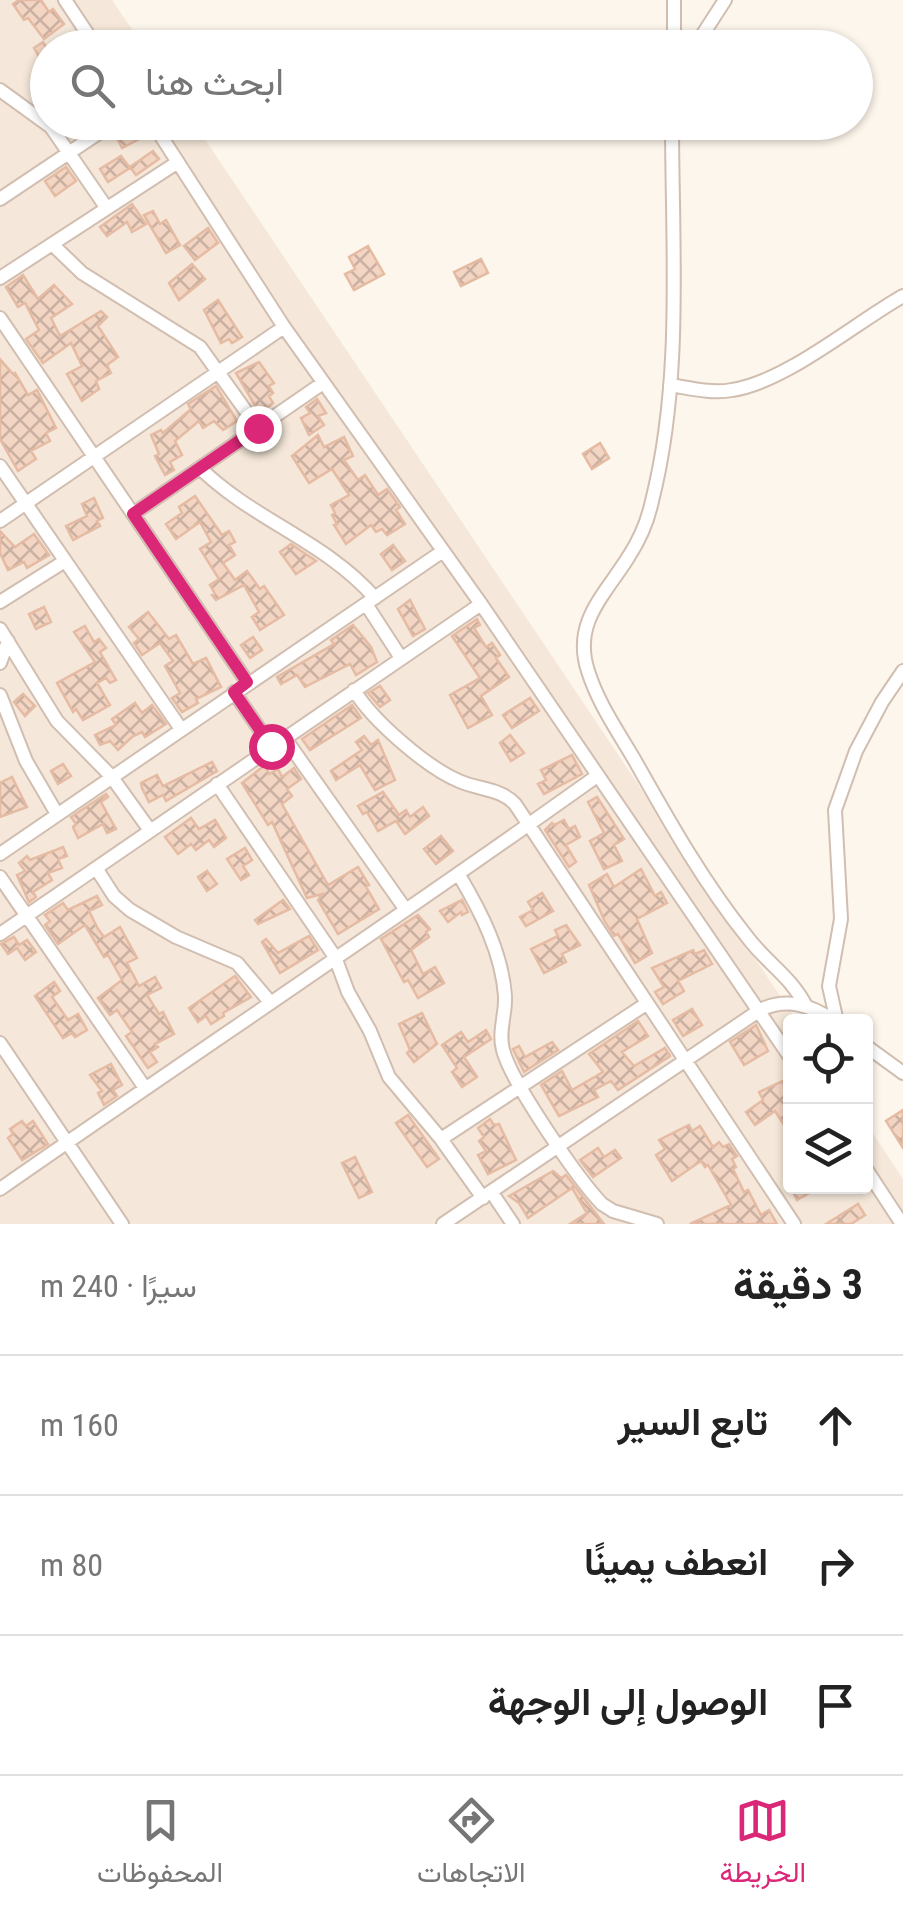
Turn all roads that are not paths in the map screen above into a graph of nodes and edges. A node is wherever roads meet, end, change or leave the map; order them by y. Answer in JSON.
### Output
{"nodes":[{"id":1,"x":64,"y":0,"type":"edge"},
{"id":2,"x":674,"y":0,"type":"edge"},
{"id":3,"x":725,"y":0,"type":"edge"},
{"id":4,"x":85,"y":30,"type":"edge"},
{"id":5,"x":674,"y":30,"type":"edge"},
{"id":6,"x":706,"y":30,"type":"edge"},
{"id":7,"x":0,"y":90,"type":"edge"},
{"id":8,"x":30,"y":112,"type":"edge"},
{"id":9,"x":60,"y":140,"type":"edge"},
{"id":10,"x":89,"y":140,"type":"edge"},
{"id":11,"x":164,"y":140,"type":"edge"},
{"id":12,"x":672,"y":140,"type":"edge"},
{"id":13,"x":70,"y":153,"type":"junction"},
{"id":14,"x":178,"y":162,"type":"junction"},
{"id":15,"x":0,"y":200,"type":"edge"},
{"id":16,"x":106,"y":207,"type":"junction"},
{"id":17,"x":52,"y":244,"type":"junction"},
{"id":18,"x":0,"y":278,"type":"edge"},
{"id":19,"x":903,"y":296,"type":"edge"},
{"id":20,"x":0,"y":318,"type":"edge"},
{"id":21,"x":284,"y":327,"type":"junction"},
{"id":22,"x":218,"y":372,"type":"junction"},
{"id":23,"x":323,"y":382,"type":"junction"},
{"id":24,"x":670,"y":385,"type":"junction"},
{"id":25,"x":258,"y":428,"type":"junction"},
{"id":26,"x":92,"y":456,"type":"junction"},
{"id":27,"x":0,"y":466,"type":"edge"},
{"id":28,"x":200,"y":468,"type":"junction"},
{"id":29,"x":26,"y":504,"type":"junction"},
{"id":30,"x":133,"y":514,"type":"junction"},
{"id":31,"x":0,"y":521,"type":"edge"},
{"id":32,"x":443,"y":551,"type":"junction"},
{"id":33,"x":65,"y":561,"type":"junction"},
{"id":34,"x":370,"y":601,"type":"junction"},
{"id":35,"x":0,"y":602,"type":"edge"},
{"id":36,"x":481,"y":604,"type":"junction"},
{"id":37,"x":4,"y":635,"type":"edge"},
{"id":38,"x":401,"y":658,"type":"junction"},
{"id":39,"x":0,"y":662,"type":"edge"},
{"id":40,"x":903,"y":671,"type":"edge"},
{"id":41,"x":247,"y":682,"type":"junction"},
{"id":42,"x":354,"y":690,"type":"junction"},
{"id":43,"x":234,"y":692,"type":"junction"},
{"id":44,"x":0,"y":695,"type":"edge"},
{"id":45,"x":181,"y":730,"type":"junction"},
{"id":46,"x":284,"y":737,"type":"junction"},
{"id":47,"x":271,"y":746,"type":"junction"},
{"id":48,"x":112,"y":776,"type":"junction"},
{"id":49,"x":597,"y":776,"type":"junction"},
{"id":50,"x":217,"y":784,"type":"junction"},
{"id":51,"x":57,"y":814,"type":"junction"},
{"id":52,"x":528,"y":825,"type":"junction"},
{"id":53,"x":149,"y":829,"type":"junction"},
{"id":54,"x":0,"y":854,"type":"edge"},
{"id":55,"x":96,"y":868,"type":"junction"},
{"id":56,"x":459,"y":876,"type":"junction"},
{"id":57,"x":0,"y":877,"type":"edge"},
{"id":58,"x":406,"y":910,"type":"junction"},
{"id":59,"x":27,"y":916,"type":"junction"},
{"id":60,"x":0,"y":934,"type":"edge"},
{"id":61,"x":335,"y":957,"type":"junction"},
{"id":62,"x":270,"y":1002,"type":"junction"},
{"id":63,"x":646,"y":1004,"type":"junction"},
{"id":64,"x":806,"y":1006,"type":"junction"},
{"id":65,"x":760,"y":1010,"type":"junction"},
{"id":66,"x":821,"y":1014,"type":"edge"},
{"id":67,"x":834,"y":1014,"type":"edge"},
{"id":68,"x":0,"y":1043,"type":"edge"},
{"id":69,"x":783,"y":1045,"type":"edge"},
{"id":70,"x":873,"y":1051,"type":"edge"},
{"id":71,"x":685,"y":1060,"type":"junction"},
{"id":72,"x":903,"y":1073,"type":"edge"},
{"id":73,"x":145,"y":1088,"type":"junction"},
{"id":74,"x":521,"y":1088,"type":"junction"},
{"id":75,"x":442,"y":1140,"type":"junction"},
{"id":76,"x":66,"y":1143,"type":"junction"},
{"id":77,"x":560,"y":1146,"type":"junction"},
{"id":78,"x":873,"y":1180,"type":"edge"},
{"id":79,"x":0,"y":1190,"type":"edge"},
{"id":80,"x":487,"y":1196,"type":"junction"},
{"id":81,"x":122,"y":1224,"type":"edge"},
{"id":82,"x":443,"y":1224,"type":"edge"},
{"id":83,"x":513,"y":1224,"type":"edge"},
{"id":84,"x":657,"y":1224,"type":"edge"},
{"id":85,"x":794,"y":1224,"type":"edge"},
{"id":86,"x":902,"y":1224,"type":"edge"}],
"edges":[{"from":1,"to":4,"type":"street"},
{"from":2,"to":5,"type":"street"},
{"from":3,"to":6,"type":"street"},
{"from":7,"to":8,"type":"street"},
{"from":9,"to":13,"type":"street"},
{"from":10,"to":13,"type":"street"},
{"from":11,"to":14,"type":"street"},
{"from":12,"to":24,"type":"street"},
{"from":13,"to":15,"type":"street"},
{"from":13,"to":16,"type":"street"},
{"from":14,"to":16,"type":"street"},
{"from":14,"to":21,"type":"street"},
{"from":16,"to":17,"type":"street"},
{"from":17,"to":18,"type":"street"},
{"from":17,"to":22,"type":"street"},
{"from":19,"to":24,"type":"street"},
{"from":20,"to":26,"type":"street"},
{"from":21,"to":22,"type":"street"},
{"from":21,"to":23,"type":"street"},
{"from":22,"to":25,"type":"street"},
{"from":22,"to":26,"type":"street"},
{"from":23,"to":25,"type":"street"},
{"from":23,"to":32,"type":"street"},
{"from":24,"to":64,"type":"street"},
{"from":25,"to":28,"type":"street"},
{"from":26,"to":29,"type":"street"},
{"from":26,"to":30,"type":"street"},
{"from":27,"to":29,"type":"street"},
{"from":28,"to":30,"type":"street"},
{"from":28,"to":34,"type":"street"},
{"from":29,"to":31,"type":"street"},
{"from":29,"to":33,"type":"street"},
{"from":30,"to":41,"type":"street"},
{"from":32,"to":34,"type":"street"},
{"from":32,"to":36,"type":"street"},
{"from":33,"to":35,"type":"street"},
{"from":33,"to":45,"type":"street"},
{"from":34,"to":38,"type":"street"},
{"from":34,"to":41,"type":"street"},
{"from":36,"to":38,"type":"street"},
{"from":36,"to":49,"type":"street"},
{"from":37,"to":39,"type":"street"},
{"from":37,"to":48,"type":"street"},
{"from":38,"to":42,"type":"street"},
{"from":40,"to":67,"type":"street"},
{"from":41,"to":43,"type":"street"},
{"from":42,"to":46,"type":"street"},
{"from":42,"to":52,"type":"street"},
{"from":43,"to":45,"type":"street"},
{"from":43,"to":47,"type":"street"},
{"from":44,"to":51,"type":"street"},
{"from":45,"to":48,"type":"street"},
{"from":46,"to":47,"type":"street"},
{"from":46,"to":58,"type":"street"},
{"from":47,"to":50,"type":"street"},
{"from":48,"to":51,"type":"street"},
{"from":48,"to":53,"type":"street"},
{"from":49,"to":52,"type":"street"},
{"from":49,"to":65,"type":"street"},
{"from":50,"to":53,"type":"street"},
{"from":50,"to":61,"type":"street"},
{"from":51,"to":54,"type":"street"},
{"from":52,"to":56,"type":"street"},
{"from":52,"to":63,"type":"street"},
{"from":53,"to":55,"type":"street"},
{"from":55,"to":59,"type":"street"},
{"from":55,"to":62,"type":"street"},
{"from":56,"to":58,"type":"street"},
{"from":56,"to":74,"type":"street"},
{"from":57,"to":59,"type":"street"},
{"from":58,"to":61,"type":"street"},
{"from":59,"to":60,"type":"street"},
{"from":59,"to":73,"type":"street"},
{"from":61,"to":62,"type":"street"},
{"from":61,"to":75,"type":"street"},
{"from":62,"to":73,"type":"street"},
{"from":63,"to":71,"type":"street"},
{"from":63,"to":74,"type":"street"},
{"from":64,"to":65,"type":"street"},
{"from":64,"to":66,"type":"street"},
{"from":65,"to":69,"type":"street"},
{"from":65,"to":71,"type":"street"},
{"from":68,"to":76,"type":"street"},
{"from":70,"to":72,"type":"street"},
{"from":71,"to":77,"type":"street"},
{"from":71,"to":85,"type":"street"},
{"from":73,"to":76,"type":"street"},
{"from":74,"to":75,"type":"street"},
{"from":74,"to":77,"type":"street"},
{"from":75,"to":80,"type":"street"},
{"from":76,"to":79,"type":"street"},
{"from":76,"to":81,"type":"street"},
{"from":77,"to":80,"type":"street"},
{"from":77,"to":84,"type":"street"},
{"from":78,"to":86,"type":"street"},
{"from":80,"to":82,"type":"street"},
{"from":80,"to":83,"type":"street"}]}
